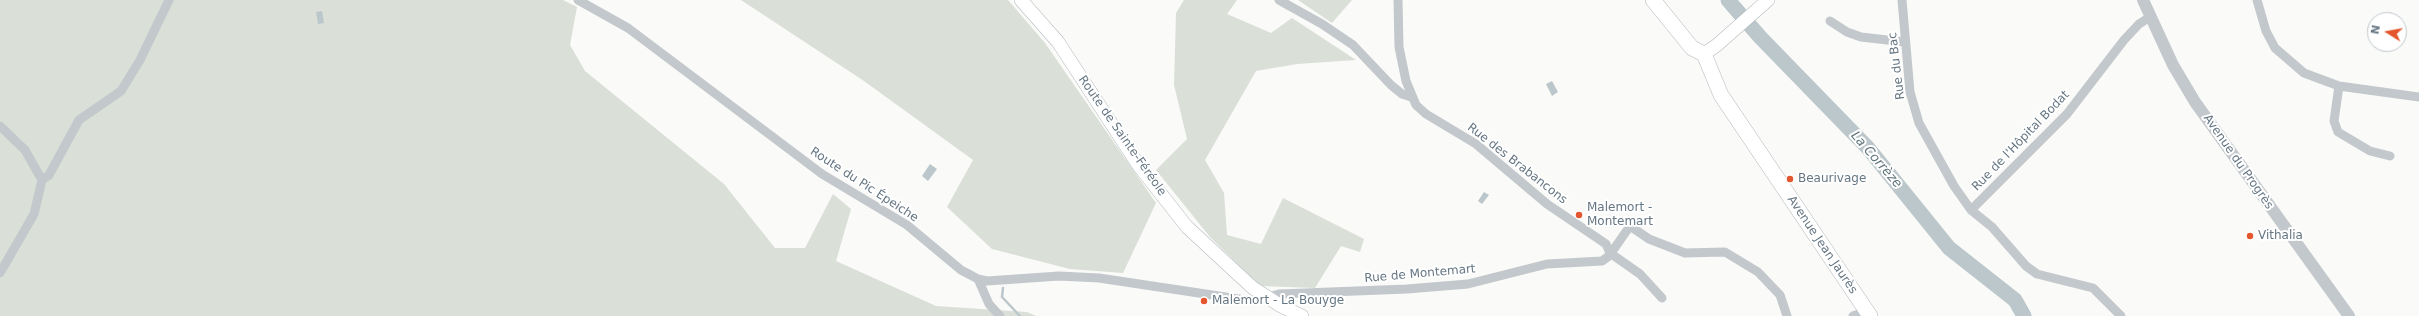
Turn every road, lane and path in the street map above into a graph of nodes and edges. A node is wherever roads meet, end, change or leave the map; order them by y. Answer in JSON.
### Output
{"nodes":[{"id":1,"x":169,"y":0,"type":"edge"},
{"id":2,"x":578,"y":0,"type":"edge"},
{"id":3,"x":1021,"y":0,"type":"edge"},
{"id":4,"x":1279,"y":0,"type":"edge"},
{"id":5,"x":1398,"y":0,"type":"edge"},
{"id":6,"x":1653,"y":0,"type":"edge"},
{"id":7,"x":1768,"y":0,"type":"edge"},
{"id":8,"x":1902,"y":0,"type":"edge"},
{"id":9,"x":2143,"y":0,"type":"edge"},
{"id":10,"x":2257,"y":0,"type":"edge"},
{"id":11,"x":2150,"y":17,"type":"junction"},
{"id":12,"x":1830,"y":21,"type":"dead end"},
{"id":13,"x":1905,"y":42,"type":"junction"},
{"id":14,"x":1704,"y":54,"type":"junction"},
{"id":15,"x":2339,"y":86,"type":"junction"},
{"id":16,"x":1411,"y":97,"type":"junction"},
{"id":17,"x":2419,"y":97,"type":"edge"},
{"id":18,"x":0,"y":126,"type":"edge"},
{"id":19,"x":2390,"y":156,"type":"dead end"},
{"id":20,"x":42,"y":180,"type":"junction"},
{"id":21,"x":1971,"y":210,"type":"junction"},
{"id":22,"x":1610,"y":253,"type":"junction"},
{"id":23,"x":0,"y":273,"type":"edge"},
{"id":24,"x":978,"y":279,"type":"junction"},
{"id":25,"x":1266,"y":298,"type":"junction"},
{"id":26,"x":1662,"y":298,"type":"dead end"},
{"id":27,"x":1860,"y":315,"type":"edge"},
{"id":28,"x":1000,"y":316,"type":"edge"},
{"id":29,"x":1302,"y":316,"type":"edge"},
{"id":30,"x":1787,"y":316,"type":"edge"},
{"id":31,"x":2121,"y":316,"type":"edge"},
{"id":32,"x":2349,"y":316,"type":"edge"}],
"edges":[{"from":1,"to":20,"type":"street"},
{"from":2,"to":24,"type":"street","name":"Route du Pic Épeiche"},
{"from":3,"to":25,"type":"main road","name":"Route de Sainte-Féréole"},
{"from":4,"to":16,"type":"street"},
{"from":5,"to":16,"type":"street","name":"Rue des Brabancons"},
{"from":6,"to":14,"type":"main road"},
{"from":7,"to":14,"type":"main road"},
{"from":8,"to":13,"type":"street","name":"Rue du Bac"},
{"from":9,"to":11,"type":"street","name":"Avenue du Progrès"},
{"from":10,"to":15,"type":"street"},
{"from":11,"to":21,"type":"street","name":"Rue de l'Hôpital Bodat"},
{"from":11,"to":32,"type":"street","name":"Avenue du Progrès"},
{"from":12,"to":13,"type":"street"},
{"from":13,"to":21,"type":"street","name":"Rue du Bac"},
{"from":14,"to":27,"type":"main road","name":"Avenue Jean Jaurès"},
{"from":15,"to":17,"type":"street"},
{"from":15,"to":19,"type":"street"},
{"from":16,"to":22,"type":"street","name":"Rue des Brabancons"},
{"from":18,"to":20,"type":"street"},
{"from":20,"to":23,"type":"street"},
{"from":21,"to":31,"type":"street","name":"Rue du Bac"},
{"from":22,"to":25,"type":"street","name":"Rue de Montemart"},
{"from":22,"to":26,"type":"street","name":"Rue des Brabancons"},
{"from":22,"to":30,"type":"street","name":"Rue de Montemart"},
{"from":24,"to":25,"type":"street","name":"Route du Pic Épeiche"},
{"from":24,"to":28,"type":"street"},
{"from":25,"to":29,"type":"main road","name":"Route de Sainte-Féréole"}]}
